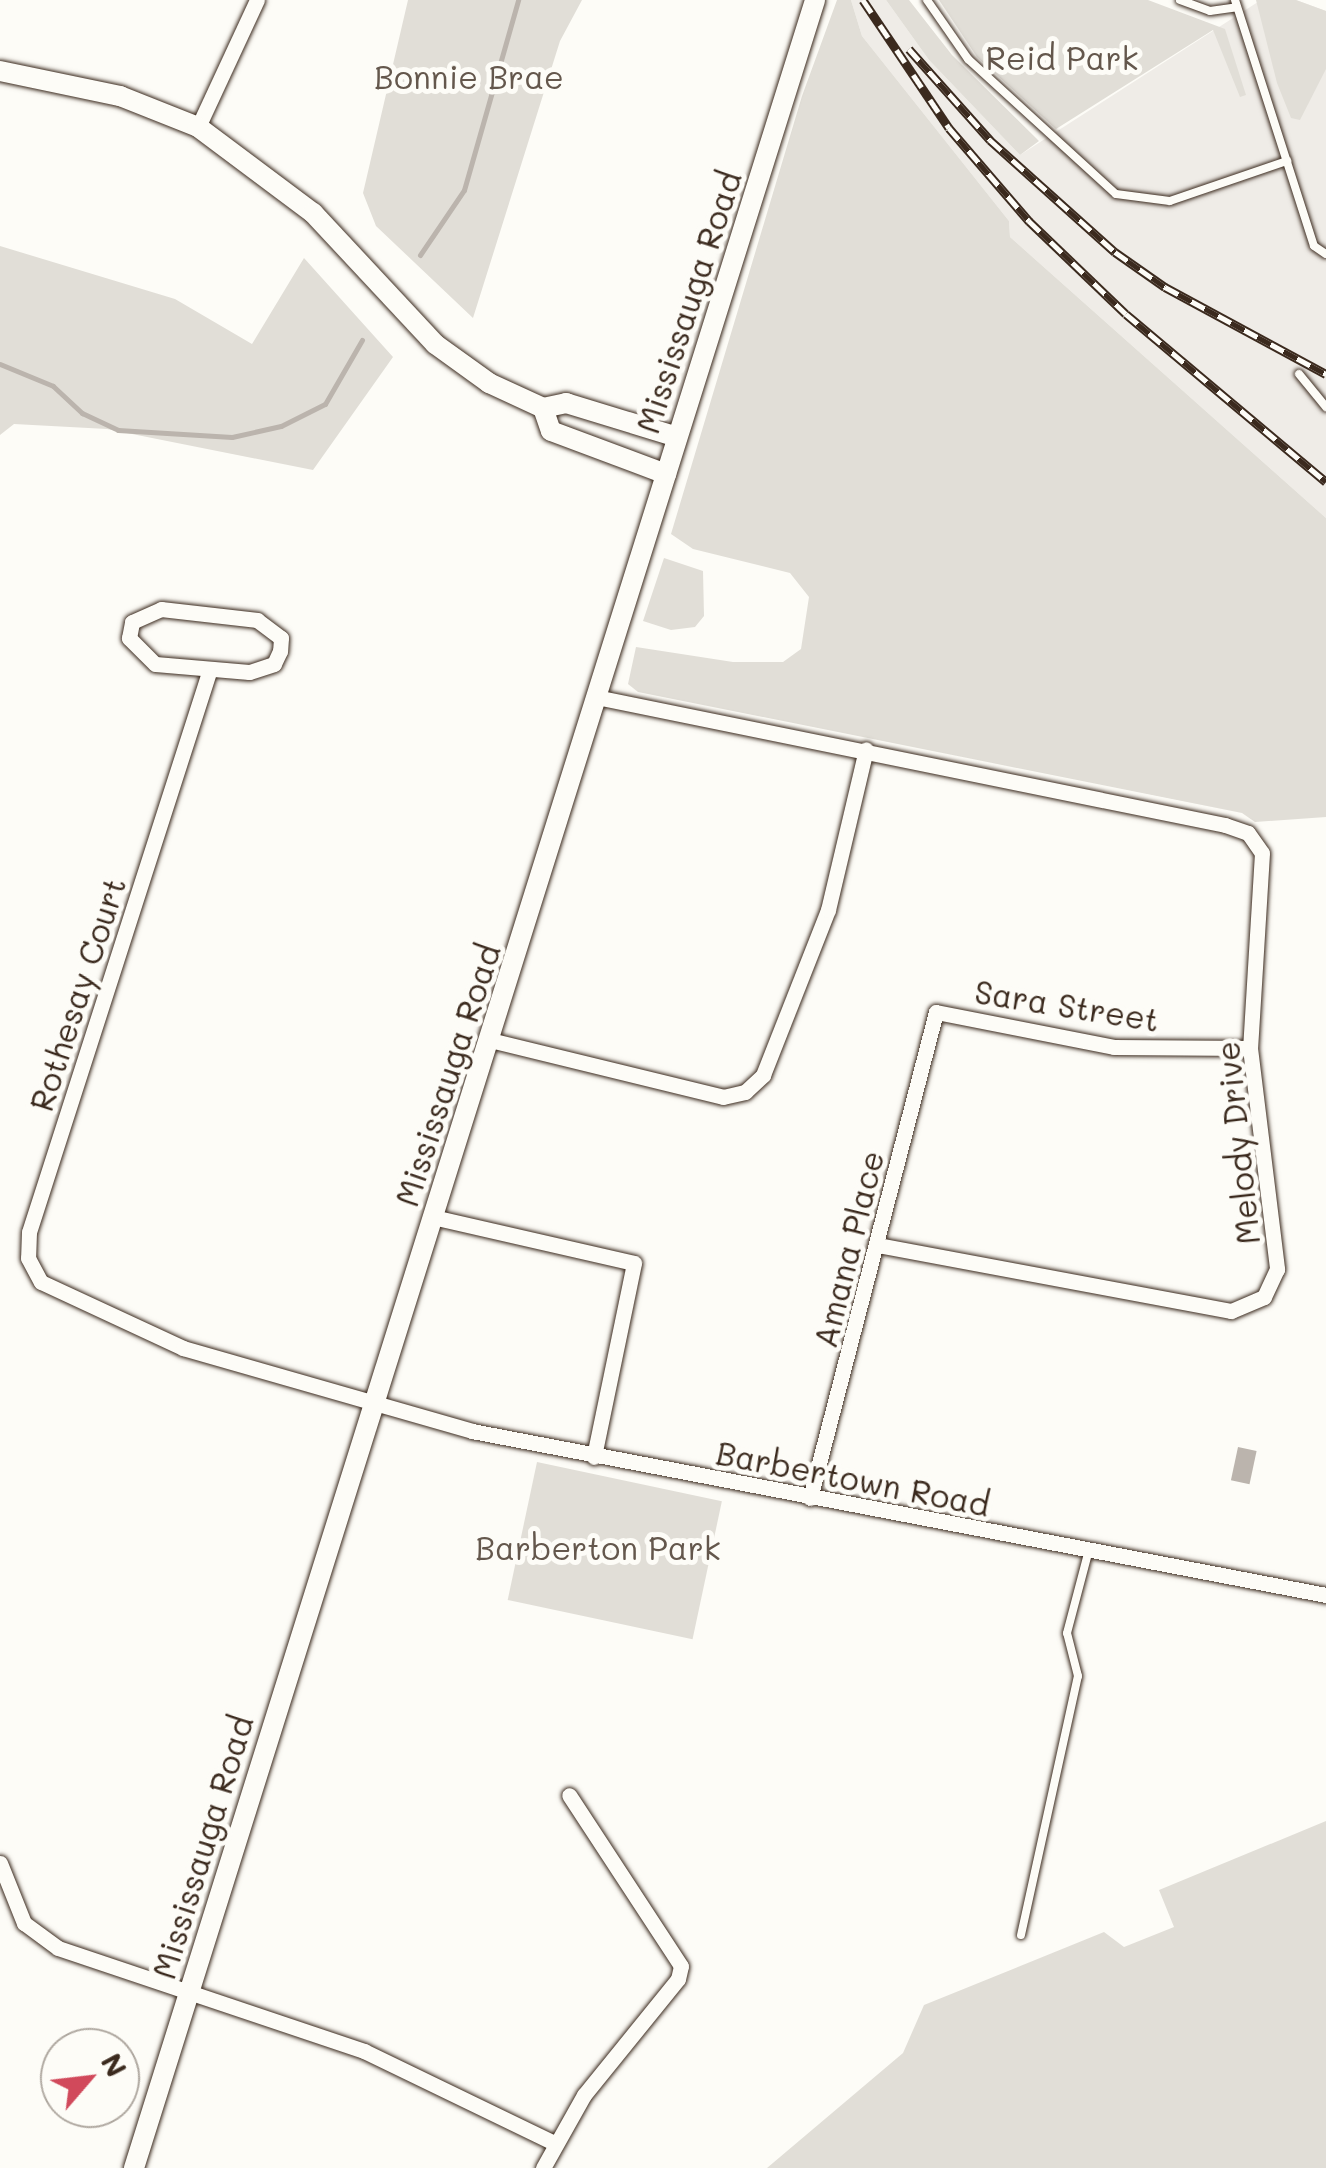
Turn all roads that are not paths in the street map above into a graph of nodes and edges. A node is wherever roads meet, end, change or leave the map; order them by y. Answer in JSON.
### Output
{"nodes":[{"id":1,"x":257,"y":0,"type":"edge"},
{"id":2,"x":816,"y":0,"type":"edge"},
{"id":3,"x":927,"y":0,"type":"edge"},
{"id":4,"x":1180,"y":0,"type":"edge"},
{"id":5,"x":1236,"y":3,"type":"edge"},
{"id":6,"x":0,"y":71,"type":"edge"},
{"id":7,"x":198,"y":127,"type":"junction"},
{"id":8,"x":1287,"y":161,"type":"junction"},
{"id":9,"x":1326,"y":254,"type":"edge"},
{"id":10,"x":1299,"y":374,"type":"dead end"},
{"id":11,"x":1326,"y":407,"type":"edge"},
{"id":12,"x":543,"y":408,"type":"junction"},
{"id":13,"x":677,"y":437,"type":"junction"},
{"id":14,"x":666,"y":474,"type":"junction"},
{"id":15,"x":210,"y":670,"type":"junction"},
{"id":16,"x":600,"y":698,"type":"junction"},
{"id":17,"x":866,"y":749,"type":"junction"},
{"id":18,"x":936,"y":1012,"type":"joint"},
{"id":19,"x":490,"y":1040,"type":"junction"},
{"id":20,"x":1250,"y":1048,"type":"junction"},
{"id":21,"x":433,"y":1216,"type":"junction"},
{"id":22,"x":879,"y":1244,"type":"junction"},
{"id":23,"x":372,"y":1404,"type":"junction"},
{"id":24,"x":594,"y":1457,"type":"junction"},
{"id":25,"x":810,"y":1498,"type":"junction"},
{"id":26,"x":1089,"y":1550,"type":"junction"},
{"id":27,"x":1326,"y":1595,"type":"edge"},
{"id":28,"x":569,"y":1795,"type":"dead end"},
{"id":29,"x":0,"y":1863,"type":"edge"},
{"id":30,"x":1021,"y":1936,"type":"dead end"},
{"id":31,"x":188,"y":1994,"type":"junction"},
{"id":32,"x":556,"y":2144,"type":"junction"},
{"id":33,"x":134,"y":2168,"type":"edge"},
{"id":34,"x":543,"y":2168,"type":"edge"}],
"edges":[{"from":1,"to":7,"type":"street"},
{"from":2,"to":13,"type":"main road","name":"Mississauga Road"},
{"from":3,"to":8,"type":"lane"},
{"from":4,"to":5,"type":"lane"},
{"from":5,"to":8,"type":"lane"},
{"from":6,"to":7,"type":"main road"},
{"from":7,"to":12,"type":"main road"},
{"from":8,"to":9,"type":"lane"},
{"from":10,"to":11,"type":"lane"},
{"from":12,"to":13,"type":"main road"},
{"from":12,"to":14,"type":"main road"},
{"from":13,"to":14,"type":"main road","name":"Mississauga Road"},
{"from":14,"to":16,"type":"main road","name":"Mississauga Road"},
{"from":15,"to":15,"type":"street"},
{"from":15,"to":23,"type":"street","name":"Rothesay Court"},
{"from":16,"to":17,"type":"street","name":"Melody Drive"},
{"from":16,"to":19,"type":"main road","name":"Mississauga Road"},
{"from":17,"to":19,"type":"street"},
{"from":17,"to":20,"type":"street","name":"Melody Drive"},
{"from":18,"to":20,"type":"street","name":"Sara Street"},
{"from":18,"to":22,"type":"street","name":"Amana Place"},
{"from":19,"to":21,"type":"main road","name":"Mississauga Road"},
{"from":20,"to":22,"type":"street","name":"Melody Drive"},
{"from":21,"to":23,"type":"main road","name":"Mississauga Road"},
{"from":21,"to":24,"type":"street"},
{"from":22,"to":25,"type":"street","name":"Amana Place"},
{"from":23,"to":24,"type":"street","name":"Barbertown Road"},
{"from":23,"to":31,"type":"main road","name":"Mississauga Road"},
{"from":24,"to":25,"type":"street","name":"Barbertown Road"},
{"from":25,"to":26,"type":"street","name":"Barbertown Road"},
{"from":26,"to":27,"type":"street","name":"Barbertown Road"},
{"from":26,"to":30,"type":"lane"},
{"from":28,"to":32,"type":"street"},
{"from":29,"to":31,"type":"street"},
{"from":31,"to":32,"type":"street"},
{"from":31,"to":33,"type":"main road","name":"Mississauga Road"},
{"from":32,"to":34,"type":"street"}]}
